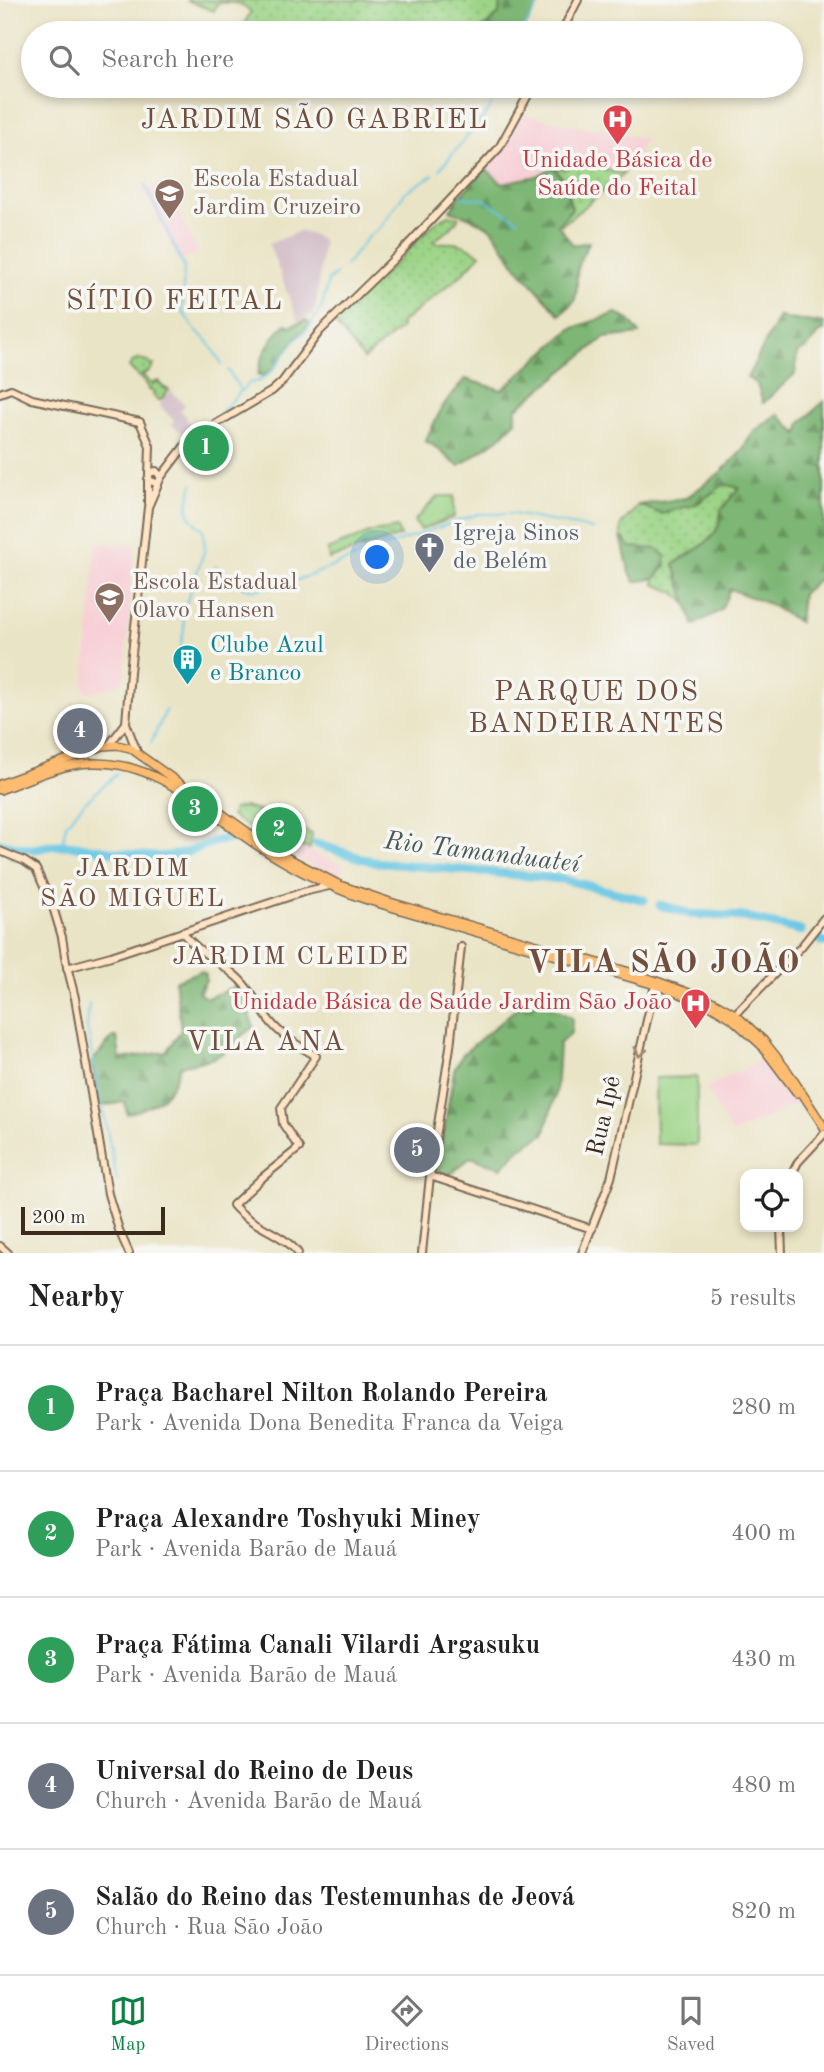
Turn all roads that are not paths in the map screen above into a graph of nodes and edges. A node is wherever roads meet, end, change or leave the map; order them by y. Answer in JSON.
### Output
{"nodes":[{"id":1,"x":578,"y":0,"type":"edge"},
{"id":2,"x":567,"y":21,"type":"edge"},
{"id":3,"x":526,"y":98,"type":"edge"},
{"id":4,"x":0,"y":393,"type":"edge"},
{"id":5,"x":150,"y":474,"type":"junction"},
{"id":6,"x":160,"y":480,"type":"junction"},
{"id":7,"x":148,"y":507,"type":"junction"},
{"id":8,"x":126,"y":723,"type":"junction"},
{"id":9,"x":106,"y":745,"type":"junction"},
{"id":10,"x":137,"y":752,"type":"junction"},
{"id":11,"x":105,"y":763,"type":"junction"},
{"id":12,"x":128,"y":766,"type":"junction"},
{"id":13,"x":0,"y":784,"type":"edge"},
{"id":14,"x":0,"y":790,"type":"edge"},
{"id":15,"x":0,"y":851,"type":"edge"},
{"id":16,"x":329,"y":886,"type":"junction"},
{"id":17,"x":824,"y":918,"type":"edge"},
{"id":18,"x":181,"y":932,"type":"junction"},
{"id":19,"x":461,"y":947,"type":"dead end"},
{"id":20,"x":67,"y":968,"type":"junction"},
{"id":21,"x":655,"y":985,"type":"junction"},
{"id":22,"x":678,"y":987,"type":"junction"},
{"id":23,"x":733,"y":1016,"type":"junction"},
{"id":24,"x":824,"y":1127,"type":"edge"},
{"id":25,"x":824,"y":1134,"type":"edge"},
{"id":26,"x":794,"y":1169,"type":"edge"},
{"id":27,"x":430,"y":1176,"type":"junction"},
{"id":28,"x":592,"y":1229,"type":"junction"},
{"id":29,"x":781,"y":1232,"type":"edge"},
{"id":30,"x":0,"y":1247,"type":"edge"},
{"id":31,"x":8,"y":1253,"type":"edge"},
{"id":32,"x":129,"y":1253,"type":"edge"},
{"id":33,"x":298,"y":1253,"type":"edge"},
{"id":34,"x":422,"y":1253,"type":"edge"},
{"id":35,"x":582,"y":1253,"type":"edge"},
{"id":36,"x":782,"y":1253,"type":"edge"}],
"edges":[{"from":1,"to":2,"type":"street"},
{"from":3,"to":6,"type":"street"},
{"from":4,"to":5,"type":"street"},
{"from":5,"to":6,"type":"street"},
{"from":5,"to":7,"type":"street"},
{"from":6,"to":7,"type":"street"},
{"from":7,"to":8,"type":"street"},
{"from":8,"to":9,"type":"street"},
{"from":8,"to":10,"type":"street"},
{"from":9,"to":10,"type":"main road"},
{"from":9,"to":11,"type":"main road"},
{"from":9,"to":13,"type":"main road"},
{"from":10,"to":12,"type":"main road"},
{"from":10,"to":22,"type":"main road"},
{"from":11,"to":12,"type":"main road"},
{"from":11,"to":14,"type":"main road"},
{"from":12,"to":16,"type":"main road"},
{"from":15,"to":20,"type":"street"},
{"from":16,"to":18,"type":"street"},
{"from":16,"to":21,"type":"main road"},
{"from":17,"to":23,"type":"street"},
{"from":18,"to":20,"type":"street"},
{"from":18,"to":33,"type":"street"},
{"from":19,"to":27,"type":"street"},
{"from":20,"to":32,"type":"street"},
{"from":21,"to":22,"type":"main road"},
{"from":21,"to":23,"type":"main road"},
{"from":21,"to":28,"type":"street","name":"Rua Ipê","one_way":true},
{"from":22,"to":23,"type":"main road"},
{"from":23,"to":24,"type":"main road"},
{"from":23,"to":25,"type":"main road"},
{"from":25,"to":26,"type":"street"},
{"from":27,"to":28,"type":"street"},
{"from":27,"to":34,"type":"street"},
{"from":28,"to":35,"type":"street","name":"Rua Ipê"},
{"from":29,"to":36,"type":"street"},
{"from":30,"to":31,"type":"street"}]}
